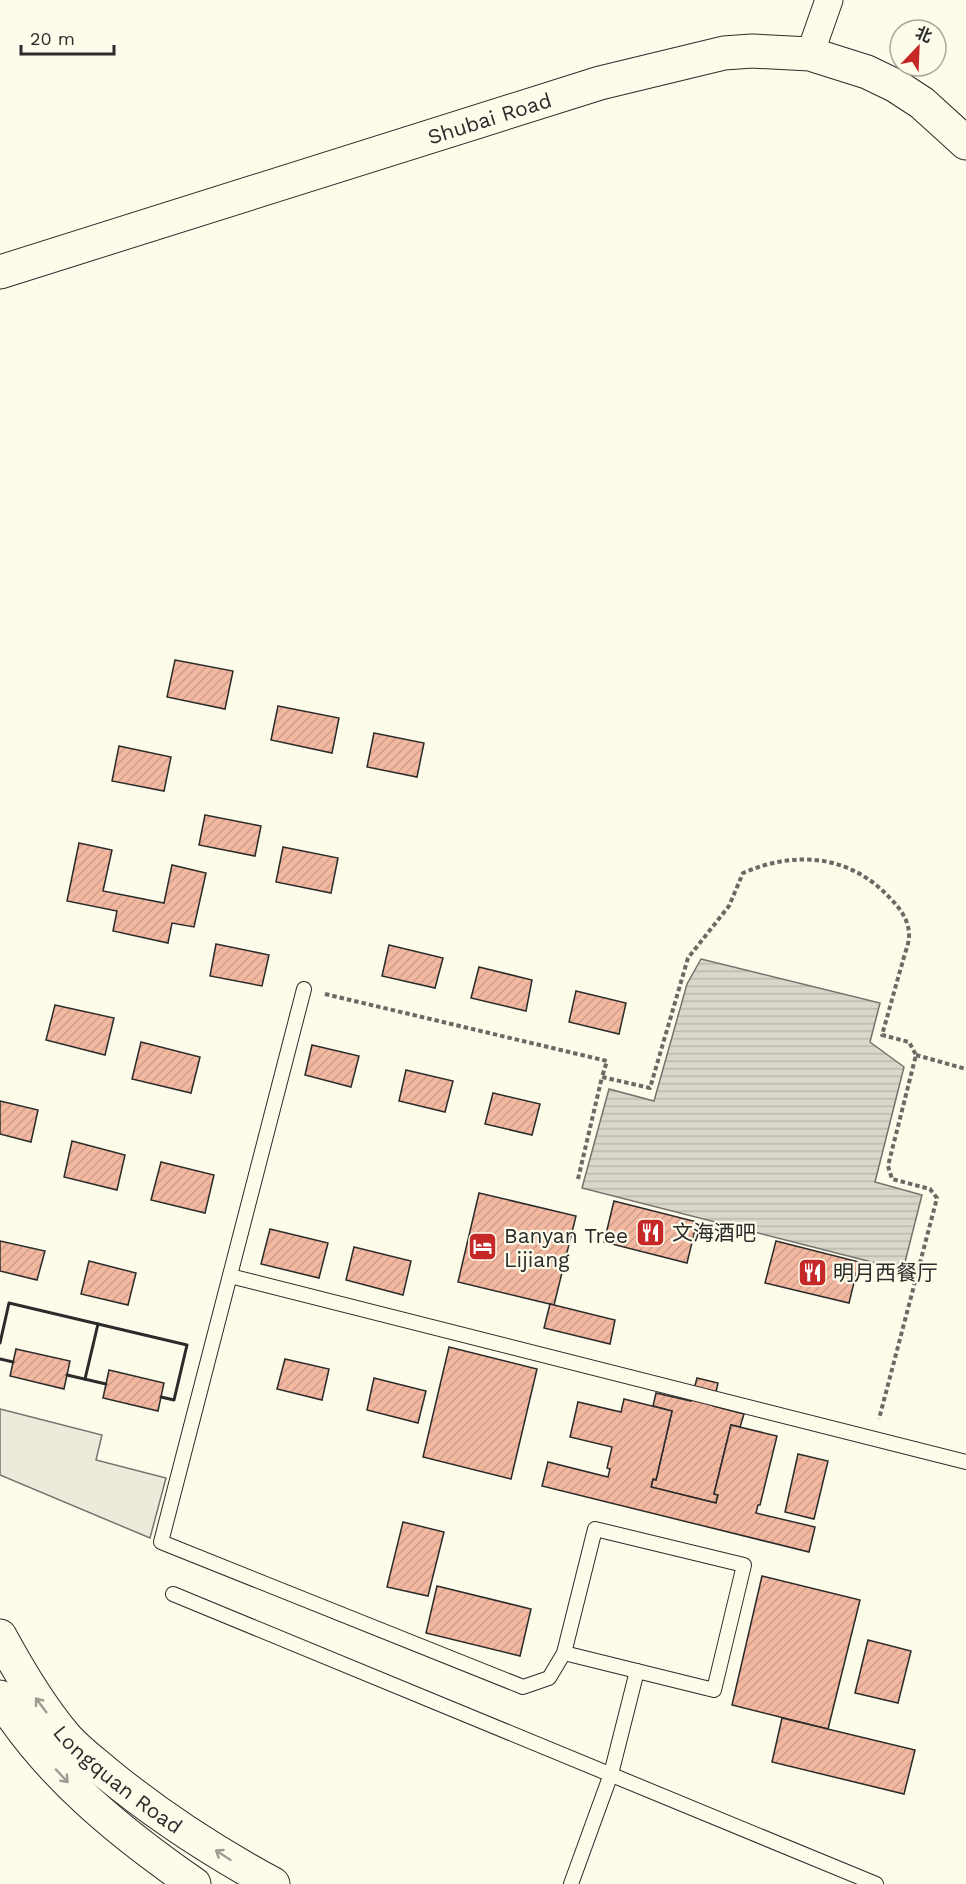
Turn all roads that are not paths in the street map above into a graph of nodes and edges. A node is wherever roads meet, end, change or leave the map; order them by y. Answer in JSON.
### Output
{"nodes":[{"id":1,"x":828,"y":0,"type":"edge"},
{"id":2,"x":810,"y":54,"type":"junction"},
{"id":3,"x":966,"y":143,"type":"edge"},
{"id":4,"x":0,"y":272,"type":"edge"},
{"id":5,"x":304,"y":989,"type":"road end"},
{"id":6,"x":230,"y":1276,"type":"junction"},
{"id":7,"x":966,"y":1462,"type":"edge"},
{"id":8,"x":173,"y":1594,"type":"dead end"},
{"id":9,"x":0,"y":1635,"type":"edge"},
{"id":10,"x":564,"y":1653,"type":"junction"},
{"id":11,"x":637,"y":1671,"type":"junction"},
{"id":12,"x":0,"y":1697,"type":"edge"},
{"id":13,"x":611,"y":1774,"type":"junction"},
{"id":14,"x":194,"y":1884,"type":"edge"},
{"id":15,"x":273,"y":1884,"type":"edge"},
{"id":16,"x":571,"y":1884,"type":"edge"},
{"id":17,"x":876,"y":1884,"type":"edge"}],
"edges":[{"from":1,"to":2,"type":"street"},
{"from":2,"to":3,"type":"main road","name":"Shubai Road"},
{"from":2,"to":4,"type":"main road","name":"Shubai Road"},
{"from":5,"to":6,"type":"lane"},
{"from":6,"to":7,"type":"lane"},
{"from":6,"to":10,"type":"lane"},
{"from":8,"to":13,"type":"lane"},
{"from":15,"to":9,"type":"main road","name":"Longquan Road","one_way":true},
{"from":10,"to":11,"type":"lane"},
{"from":10,"to":11,"type":"lane"},
{"from":11,"to":13,"type":"lane"},
{"from":12,"to":14,"type":"main road","name":"Longquan Road","one_way":true},
{"from":13,"to":16,"type":"lane"},
{"from":13,"to":17,"type":"lane"}]}
